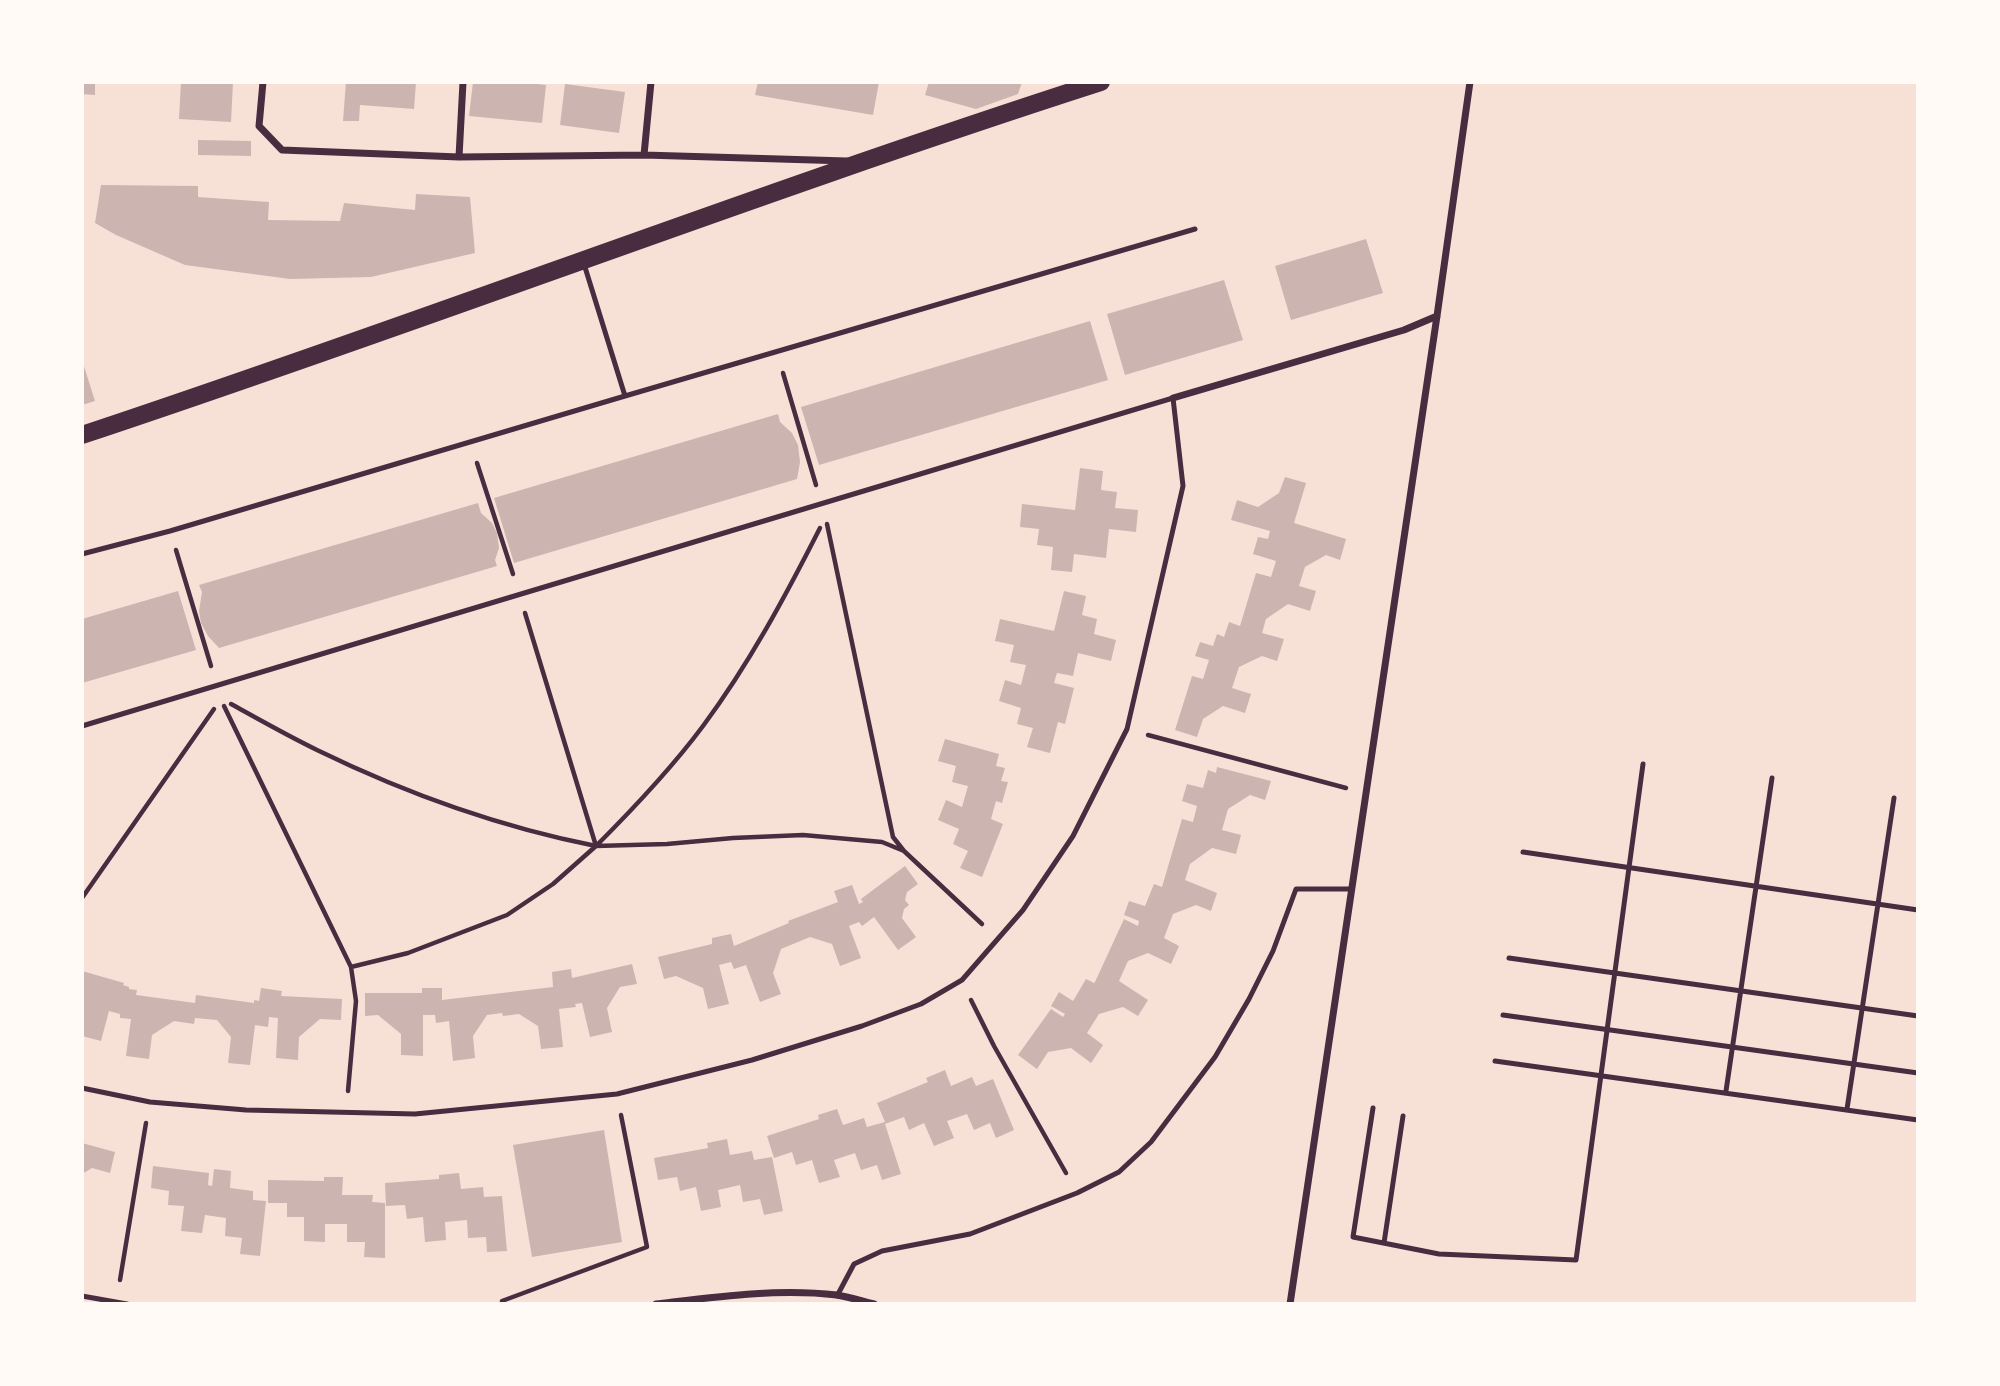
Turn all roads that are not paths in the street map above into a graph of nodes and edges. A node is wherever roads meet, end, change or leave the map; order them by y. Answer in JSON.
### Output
{"nodes":[{"id":1,"x":263,"y":82,"type":"edge"},
{"id":2,"x":463,"y":82,"type":"edge"},
{"id":3,"x":650,"y":82,"type":"edge"},
{"id":4,"x":1101,"y":82,"type":"edge"},
{"id":5,"x":1469,"y":82,"type":"edge"},
{"id":6,"x":645,"y":155,"type":"junction"},
{"id":7,"x":459,"y":157,"type":"junction"},
{"id":8,"x":865,"y":161,"type":"junction"},
{"id":9,"x":1195,"y":229,"type":"dead end"},
{"id":10,"x":584,"y":261,"type":"junction"},
{"id":11,"x":1437,"y":316,"type":"junction"},
{"id":12,"x":625,"y":396,"type":"junction"},
{"id":13,"x":1173,"y":398,"type":"junction"},
{"id":14,"x":82,"y":435,"type":"edge"},
{"id":15,"x":82,"y":554,"type":"edge"},
{"id":16,"x":82,"y":726,"type":"edge"},
{"id":17,"x":1643,"y":764,"type":"dead end"},
{"id":18,"x":1772,"y":778,"type":"dead end"},
{"id":19,"x":1894,"y":798,"type":"dead end"},
{"id":20,"x":1523,"y":852,"type":"dead end"},
{"id":21,"x":1630,"y":867,"type":"junction"},
{"id":22,"x":1756,"y":886,"type":"junction"},
{"id":23,"x":1352,"y":889,"type":"junction"},
{"id":24,"x":1878,"y":904,"type":"junction"},
{"id":25,"x":1918,"y":910,"type":"edge"},
{"id":26,"x":1509,"y":958,"type":"dead end"},
{"id":27,"x":1615,"y":972,"type":"junction"},
{"id":28,"x":1741,"y":991,"type":"junction"},
{"id":29,"x":1863,"y":1008,"type":"junction"},
{"id":30,"x":1503,"y":1015,"type":"dead end"},
{"id":31,"x":1918,"y":1016,"type":"edge"},
{"id":32,"x":1607,"y":1030,"type":"junction"},
{"id":33,"x":1733,"y":1047,"type":"junction"},
{"id":34,"x":1495,"y":1061,"type":"dead end"},
{"id":35,"x":1854,"y":1064,"type":"junction"},
{"id":36,"x":1918,"y":1073,"type":"edge"},
{"id":37,"x":1601,"y":1075,"type":"junction"},
{"id":38,"x":82,"y":1088,"type":"edge"},
{"id":39,"x":1726,"y":1091,"type":"junction"},
{"id":40,"x":1373,"y":1108,"type":"dead end"},
{"id":41,"x":1847,"y":1109,"type":"junction"},
{"id":42,"x":1403,"y":1116,"type":"dead end"},
{"id":43,"x":1918,"y":1120,"type":"edge"},
{"id":44,"x":1384,"y":1243,"type":"junction"},
{"id":45,"x":736,"y":1295,"type":"junction"},
{"id":46,"x":82,"y":1296,"type":"edge"},
{"id":47,"x":838,"y":1296,"type":"junction"},
{"id":48,"x":117,"y":1302,"type":"edge"},
{"id":49,"x":127,"y":1304,"type":"edge"},
{"id":50,"x":656,"y":1304,"type":"edge"},
{"id":51,"x":738,"y":1304,"type":"edge"},
{"id":52,"x":874,"y":1304,"type":"edge"},
{"id":53,"x":1290,"y":1304,"type":"edge"}],
"edges":[{"from":1,"to":7,"type":"street"},
{"from":2,"to":7,"type":"street"},
{"from":3,"to":6,"type":"street"},
{"from":4,"to":8,"type":"main road"},
{"from":5,"to":11,"type":"street"},
{"from":6,"to":7,"type":"street"},
{"from":6,"to":8,"type":"street"},
{"from":8,"to":10,"type":"main road"},
{"from":9,"to":12,"type":"lane"},
{"from":10,"to":12,"type":"lane"},
{"from":10,"to":14,"type":"main road"},
{"from":11,"to":13,"type":"street"},
{"from":11,"to":23,"type":"street"},
{"from":12,"to":15,"type":"lane"},
{"from":13,"to":16,"type":"lane"},
{"from":13,"to":38,"type":"lane"},
{"from":17,"to":21,"type":"lane"},
{"from":18,"to":22,"type":"lane"},
{"from":19,"to":24,"type":"lane"},
{"from":20,"to":21,"type":"lane"},
{"from":21,"to":22,"type":"lane"},
{"from":21,"to":27,"type":"lane"},
{"from":22,"to":24,"type":"lane"},
{"from":22,"to":28,"type":"lane"},
{"from":23,"to":47,"type":"lane"},
{"from":23,"to":53,"type":"street"},
{"from":24,"to":25,"type":"lane"},
{"from":24,"to":29,"type":"lane"},
{"from":26,"to":27,"type":"lane"},
{"from":27,"to":28,"type":"lane"},
{"from":27,"to":32,"type":"lane"},
{"from":28,"to":29,"type":"lane"},
{"from":28,"to":33,"type":"lane"},
{"from":29,"to":31,"type":"lane"},
{"from":29,"to":35,"type":"lane"},
{"from":30,"to":32,"type":"lane"},
{"from":32,"to":33,"type":"lane"},
{"from":32,"to":37,"type":"lane"},
{"from":33,"to":35,"type":"lane"},
{"from":33,"to":39,"type":"lane"},
{"from":34,"to":37,"type":"lane"},
{"from":35,"to":36,"type":"lane"},
{"from":35,"to":41,"type":"lane"},
{"from":37,"to":39,"type":"lane"},
{"from":37,"to":44,"type":"lane"},
{"from":39,"to":41,"type":"lane"},
{"from":40,"to":44,"type":"lane"},
{"from":41,"to":43,"type":"lane"},
{"from":42,"to":44,"type":"lane"},
{"from":45,"to":47,"type":"street"},
{"from":45,"to":50,"type":"street"},
{"from":45,"to":51,"type":"street"},
{"from":46,"to":48,"type":"lane"},
{"from":47,"to":52,"type":"street"},
{"from":48,"to":49,"type":"lane"}]}
